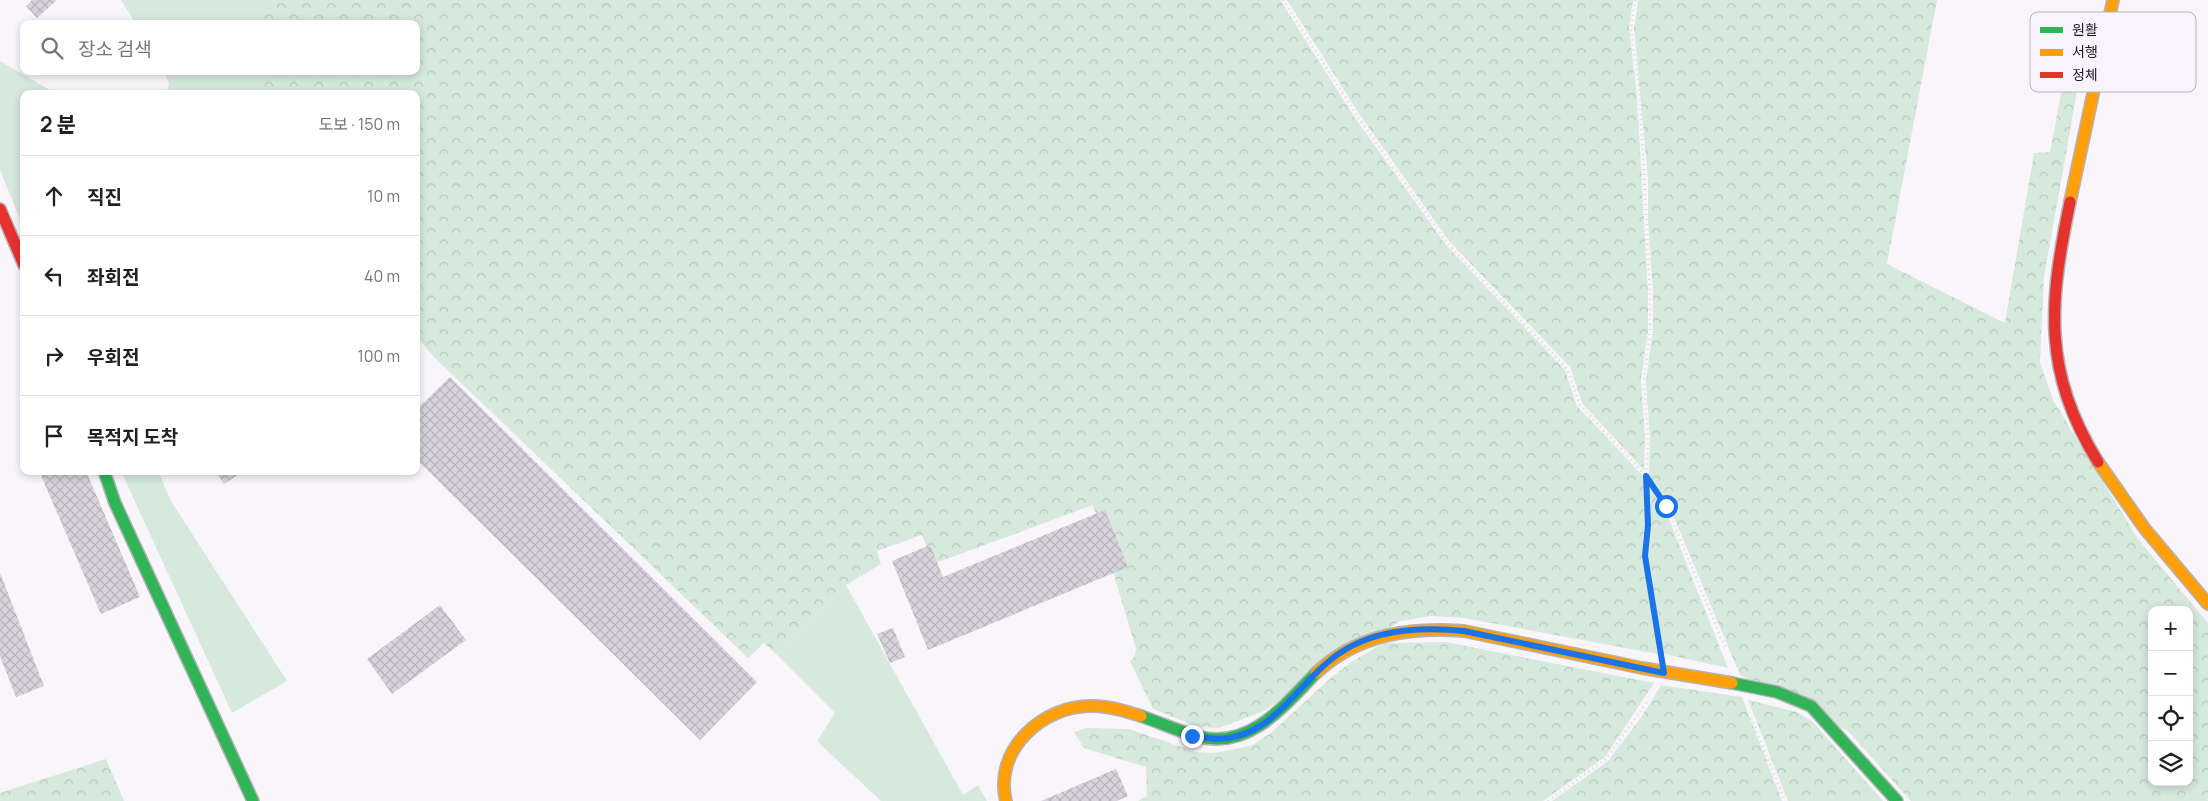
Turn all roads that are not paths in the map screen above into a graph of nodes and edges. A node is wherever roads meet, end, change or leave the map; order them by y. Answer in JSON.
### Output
{"nodes":[{"id":1,"x":2094,"y":92,"type":"edge"},
{"id":2,"x":0,"y":209,"type":"edge"},
{"id":3,"x":20,"y":256,"type":"edge"},
{"id":4,"x":105,"y":475,"type":"edge"},
{"id":5,"x":2208,"y":604,"type":"edge"},
{"id":6,"x":252,"y":801,"type":"edge"},
{"id":7,"x":1006,"y":801,"type":"edge"},
{"id":8,"x":1897,"y":801,"type":"edge"}],
"edges":[{"from":1,"to":5,"type":"street"},
{"from":2,"to":3,"type":"street"},
{"from":4,"to":6,"type":"street"},
{"from":7,"to":8,"type":"street"}]}
